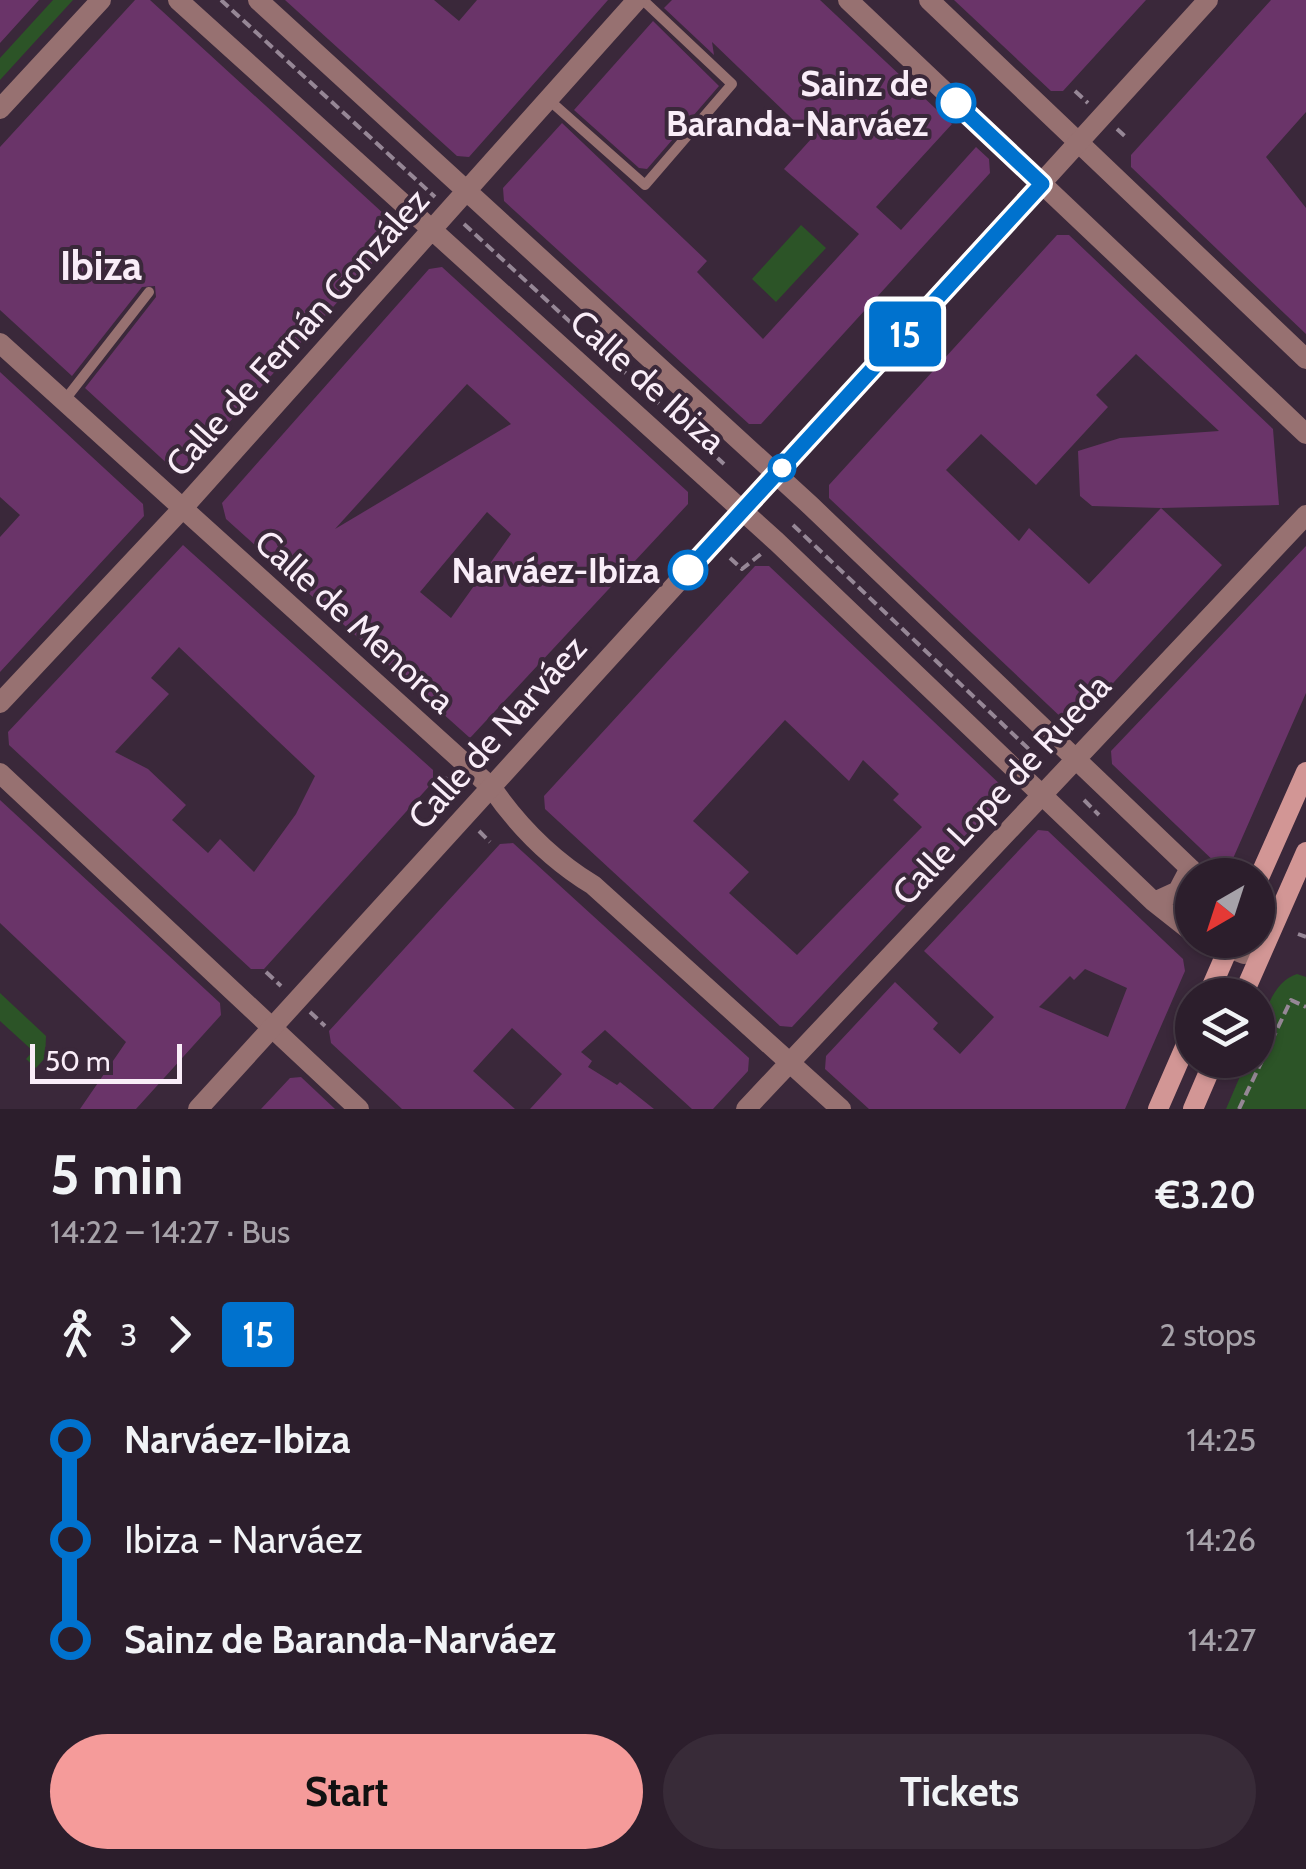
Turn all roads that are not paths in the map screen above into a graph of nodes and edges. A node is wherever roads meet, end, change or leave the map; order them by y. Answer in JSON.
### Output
{"nodes":[{"id":1,"x":101,"y":0,"type":"edge"},
{"id":2,"x":178,"y":0,"type":"edge"},
{"id":3,"x":258,"y":0,"type":"edge"},
{"id":4,"x":640,"y":0,"type":"edge"},
{"id":5,"x":848,"y":0,"type":"edge"},
{"id":6,"x":929,"y":0,"type":"edge"},
{"id":7,"x":1208,"y":0,"type":"edge"},
{"id":8,"x":548,"y":100,"type":"junction"},
{"id":9,"x":0,"y":109,"type":"edge"},
{"id":10,"x":1079,"y":143,"type":"junction"},
{"id":11,"x":1042,"y":184,"type":"junction"},
{"id":12,"x":464,"y":193,"type":"junction"},
{"id":13,"x":432,"y":229,"type":"junction"},
{"id":14,"x":149,"y":292,"type":"dead end"},
{"id":15,"x":0,"y":343,"type":"edge"},
{"id":16,"x":1306,"y":359,"type":"edge"},
{"id":17,"x":64,"y":402,"type":"junction"},
{"id":18,"x":1306,"y":434,"type":"edge"},
{"id":19,"x":776,"y":475,"type":"junction"},
{"id":20,"x":182,"y":509,"type":"junction"},
{"id":21,"x":742,"y":511,"type":"junction"},
{"id":22,"x":1306,"y":516,"type":"edge"},
{"id":23,"x":0,"y":702,"type":"edge"},
{"id":24,"x":1074,"y":758,"type":"junction"},
{"id":25,"x":1306,"y":772,"type":"edge"},
{"id":26,"x":0,"y":774,"type":"edge"},
{"id":27,"x":492,"y":788,"type":"junction"},
{"id":28,"x":1040,"y":794,"type":"junction"},
{"id":29,"x":1306,"y":852,"type":"edge"},
{"id":30,"x":1180,"y":858,"type":"edge"},
{"id":31,"x":1268,"y":858,"type":"edge"},
{"id":32,"x":1175,"y":892,"type":"edge"},
{"id":33,"x":1154,"y":902,"type":"junction"},
{"id":34,"x":1175,"y":919,"type":"edge"},
{"id":35,"x":1275,"y":922,"type":"edge"},
{"id":36,"x":270,"y":1030,"type":"junction"},
{"id":37,"x":790,"y":1062,"type":"junction"},
{"id":38,"x":1175,"y":1070,"type":"edge"},
{"id":39,"x":1207,"y":1078,"type":"edge"},
{"id":40,"x":198,"y":1109,"type":"edge"},
{"id":41,"x":359,"y":1109,"type":"edge"},
{"id":42,"x":746,"y":1109,"type":"edge"},
{"id":43,"x":842,"y":1109,"type":"edge"},
{"id":44,"x":1158,"y":1109,"type":"edge"},
{"id":45,"x":1194,"y":1109,"type":"edge"}],
"edges":[{"from":1,"to":9,"type":"street"},
{"from":2,"to":13,"type":"street","name":"Calle de Ibiza"},
{"from":3,"to":12,"type":"street","name":"Calle de Ibiza"},
{"from":4,"to":8,"type":"street","name":"Calle de Fernán González"},
{"from":4,"to":8,"type":"lane"},
{"from":5,"to":11,"type":"street"},
{"from":6,"to":10,"type":"street"},
{"from":7,"to":10,"type":"street","name":"Calle de Narváez"},
{"from":8,"to":12,"type":"street","name":"Calle de Fernán González"},
{"from":10,"to":11,"type":"street","name":"Calle de Narváez"},
{"from":10,"to":16,"type":"street"},
{"from":11,"to":18,"type":"street"},
{"from":11,"to":19,"type":"street","name":"Calle de Narváez"},
{"from":12,"to":13,"type":"street","name":"Calle de Fernán González"},
{"from":12,"to":19,"type":"street","name":"Calle de Ibiza"},
{"from":13,"to":20,"type":"street","name":"Calle de Fernán González"},
{"from":13,"to":21,"type":"street","name":"Calle de Ibiza"},
{"from":14,"to":17,"type":"lane"},
{"from":15,"to":17,"type":"street","name":"Calle de Menorca"},
{"from":17,"to":20,"type":"street","name":"Calle de Menorca"},
{"from":19,"to":21,"type":"street","name":"Calle de Narváez"},
{"from":19,"to":24,"type":"street","name":"Calle de Ibiza"},
{"from":20,"to":23,"type":"street","name":"Calle de Fernán González"},
{"from":20,"to":27,"type":"street","name":"Calle de Menorca"},
{"from":21,"to":27,"type":"street","name":"Calle de Narváez"},
{"from":21,"to":28,"type":"street","name":"Calle de Ibiza"},
{"from":22,"to":24,"type":"street","name":"Calle Lope de Rueda"},
{"from":24,"to":28,"type":"street","name":"Calle Lope de Rueda"},
{"from":24,"to":30,"type":"street","name":"Calle de Ibiza"},
{"from":25,"to":31,"type":"main road"},
{"from":26,"to":36,"type":"street"},
{"from":27,"to":36,"type":"street","name":"Calle de Narváez"},
{"from":27,"to":37,"type":"street","name":"Calle de Menorca"},
{"from":28,"to":33,"type":"street","name":"Calle de Ibiza"},
{"from":28,"to":37,"type":"street","name":"Calle Lope de Rueda"},
{"from":29,"to":35,"type":"main road"},
{"from":32,"to":33,"type":"street","name":"Calle de Ibiza"},
{"from":33,"to":34,"type":"street","name":"Calle de Ibiza"},
{"from":36,"to":40,"type":"street","name":"Calle de Narváez"},
{"from":36,"to":41,"type":"street"},
{"from":37,"to":42,"type":"street","name":"Calle Lope de Rueda"},
{"from":37,"to":43,"type":"street","name":"Calle de Menorca"},
{"from":38,"to":44,"type":"main road"},
{"from":39,"to":45,"type":"main road"}]}
